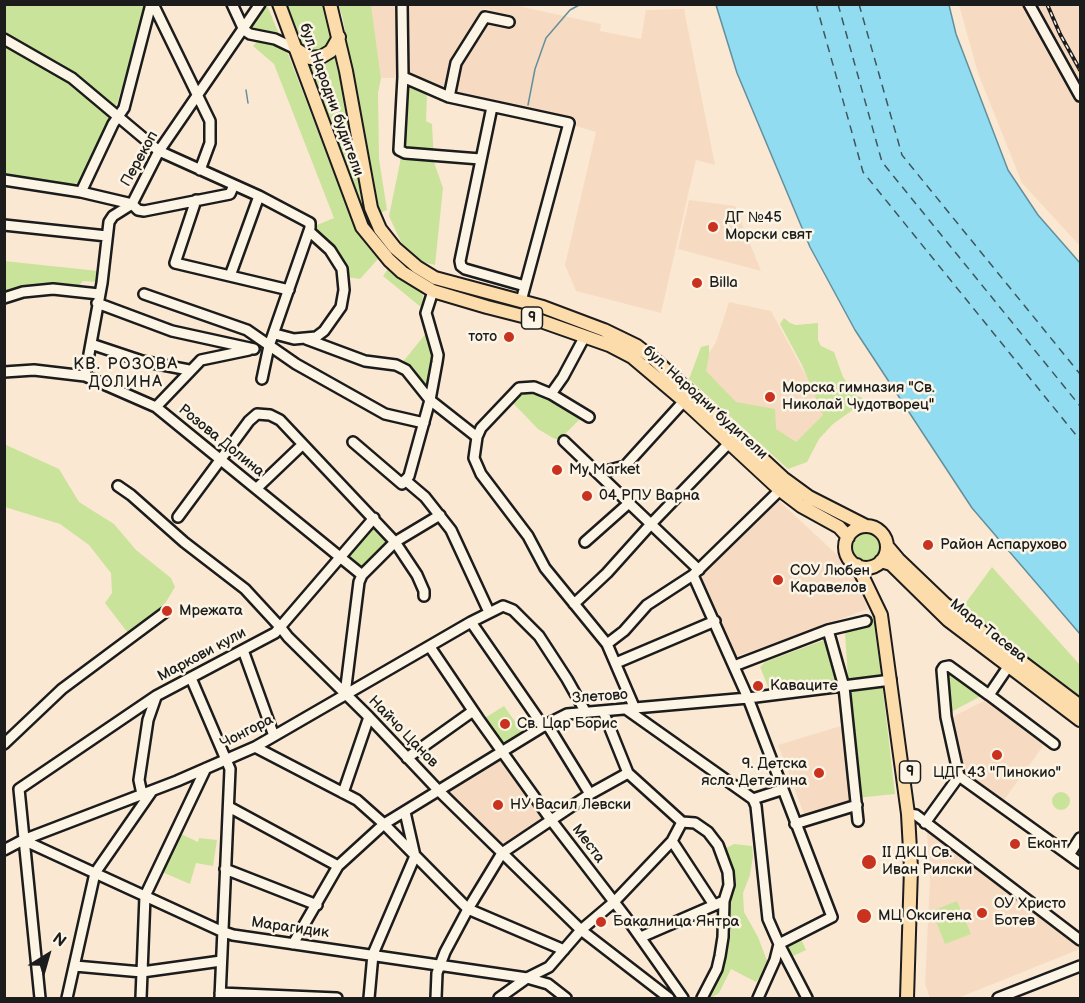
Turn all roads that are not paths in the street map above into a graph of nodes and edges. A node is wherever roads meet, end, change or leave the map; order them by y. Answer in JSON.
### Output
{"nodes":[{"id":1,"x":152,"y":4,"type":"edge"},
{"id":2,"x":232,"y":4,"type":"edge"},
{"id":3,"x":260,"y":4,"type":"edge"},
{"id":4,"x":279,"y":4,"type":"edge"},
{"id":5,"x":330,"y":4,"type":"edge"},
{"id":6,"x":402,"y":4,"type":"edge"},
{"id":7,"x":1029,"y":4,"type":"edge"},
{"id":8,"x":509,"y":22,"type":"dead end"},
{"id":9,"x":244,"y":30,"type":"junction"},
{"id":10,"x":339,"y":37,"type":"junction"},
{"id":11,"x":4,"y":39,"type":"edge"},
{"id":12,"x":296,"y":49,"type":"junction"},
{"id":13,"x":403,"y":77,"type":"junction"},
{"id":14,"x":198,"y":94,"type":"junction"},
{"id":15,"x":1080,"y":96,"type":"edge"},
{"id":16,"x":449,"y":98,"type":"junction"},
{"id":17,"x":492,"y":106,"type":"junction"},
{"id":18,"x":118,"y":117,"type":"junction"},
{"id":19,"x":159,"y":151,"type":"junction"},
{"id":20,"x":480,"y":159,"type":"junction"},
{"id":21,"x":200,"y":170,"type":"junction"},
{"id":22,"x":4,"y":180,"type":"edge"},
{"id":23,"x":366,"y":182,"type":"junction"},
{"id":24,"x":234,"y":185,"type":"junction"},
{"id":25,"x":348,"y":188,"type":"junction"},
{"id":26,"x":81,"y":192,"type":"junction"},
{"id":27,"x":259,"y":196,"type":"junction"},
{"id":28,"x":196,"y":200,"type":"junction"},
{"id":29,"x":132,"y":204,"type":"junction"},
{"id":30,"x":4,"y":225,"type":"edge"},
{"id":31,"x":309,"y":227,"type":"junction"},
{"id":32,"x":107,"y":236,"type":"junction"},
{"id":33,"x":230,"y":276,"type":"junction"},
{"id":34,"x":525,"y":286,"type":"junction"},
{"id":35,"x":289,"y":290,"type":"junction"},
{"id":36,"x":433,"y":291,"type":"junction"},
{"id":37,"x":144,"y":294,"type":"dead end"},
{"id":38,"x":4,"y":298,"type":"edge"},
{"id":39,"x":98,"y":299,"type":"junction"},
{"id":40,"x":521,"y":301,"type":"junction"},
{"id":41,"x":275,"y":334,"type":"junction"},
{"id":42,"x":585,"y":336,"type":"junction"},
{"id":43,"x":306,"y":339,"type":"junction"},
{"id":44,"x":91,"y":344,"type":"junction"},
{"id":45,"x":269,"y":346,"type":"junction"},
{"id":46,"x":254,"y":349,"type":"junction"},
{"id":47,"x":189,"y":370,"type":"junction"},
{"id":48,"x":4,"y":372,"type":"edge"},
{"id":49,"x":85,"y":376,"type":"junction"},
{"id":50,"x":262,"y":379,"type":"dead end"},
{"id":51,"x":552,"y":394,"type":"junction"},
{"id":52,"x":430,"y":400,"type":"junction"},
{"id":53,"x":684,"y":401,"type":"junction"},
{"id":54,"x":156,"y":407,"type":"junction"},
{"id":55,"x":589,"y":417,"type":"dead end"},
{"id":56,"x":424,"y":423,"type":"junction"},
{"id":57,"x":477,"y":437,"type":"junction"},
{"id":58,"x":564,"y":441,"type":"dead end"},
{"id":59,"x":353,"y":442,"type":"dead end"},
{"id":60,"x":730,"y":442,"type":"junction"},
{"id":61,"x":302,"y":446,"type":"junction"},
{"id":62,"x":220,"y":459,"type":"junction"},
{"id":63,"x":598,"y":472,"type":"junction"},
{"id":64,"x":404,"y":482,"type":"junction"},
{"id":65,"x":118,"y":486,"type":"dead end"},
{"id":66,"x":257,"y":488,"type":"junction"},
{"id":67,"x":780,"y":490,"type":"junction"},
{"id":68,"x":628,"y":503,"type":"junction"},
{"id":69,"x":440,"y":514,"type":"junction"},
{"id":70,"x":178,"y":517,"type":"dead end"},
{"id":71,"x":374,"y":518,"type":"junction"},
{"id":72,"x":651,"y":524,"type":"junction"},
{"id":73,"x":866,"y":526,"type":"junction"},
{"id":74,"x":848,"y":537,"type":"junction"},
{"id":75,"x":395,"y":542,"type":"junction"},
{"id":76,"x":585,"y":542,"type":"dead end"},
{"id":77,"x":887,"y":546,"type":"junction"},
{"id":78,"x":341,"y":557,"type":"junction"},
{"id":79,"x":877,"y":564,"type":"junction"},
{"id":80,"x":857,"y":565,"type":"junction"},
{"id":81,"x":696,"y":573,"type":"junction"},
{"id":82,"x":362,"y":575,"type":"junction"},
{"id":83,"x":424,"y":596,"type":"dead end"},
{"id":84,"x":574,"y":604,"type":"junction"},
{"id":85,"x":489,"y":612,"type":"junction"},
{"id":86,"x":164,"y":613,"type":"dead end"},
{"id":87,"x":715,"y":621,"type":"junction"},
{"id":88,"x":866,"y":621,"type":"dead end"},
{"id":89,"x":471,"y":622,"type":"junction"},
{"id":90,"x":281,"y":628,"type":"junction"},
{"id":91,"x":828,"y":630,"type":"junction"},
{"id":92,"x":607,"y":644,"type":"junction"},
{"id":93,"x":430,"y":647,"type":"junction"},
{"id":94,"x":243,"y":650,"type":"junction"},
{"id":95,"x":616,"y":663,"type":"junction"},
{"id":96,"x":734,"y":666,"type":"junction"},
{"id":97,"x":1008,"y":667,"type":"junction"},
{"id":98,"x":191,"y":678,"type":"junction"},
{"id":99,"x":891,"y":680,"type":"junction"},
{"id":100,"x":844,"y":687,"type":"junction"},
{"id":101,"x":345,"y":694,"type":"junction"},
{"id":102,"x":989,"y":695,"type":"junction"},
{"id":103,"x":156,"y":696,"type":"junction"},
{"id":104,"x":748,"y":698,"type":"junction"},
{"id":105,"x":1080,"y":706,"type":"edge"},
{"id":106,"x":631,"y":709,"type":"junction"},
{"id":107,"x":473,"y":711,"type":"junction"},
{"id":108,"x":585,"y":711,"type":"junction"},
{"id":109,"x":603,"y":711,"type":"junction"},
{"id":110,"x":369,"y":717,"type":"junction"},
{"id":111,"x":1080,"y":720,"type":"edge"},
{"id":112,"x":545,"y":725,"type":"junction"},
{"id":113,"x":274,"y":735,"type":"junction"},
{"id":114,"x":4,"y":744,"type":"edge"},
{"id":115,"x":1054,"y":744,"type":"dead end"},
{"id":116,"x":255,"y":747,"type":"junction"},
{"id":117,"x":503,"y":753,"type":"junction"},
{"id":118,"x":407,"y":758,"type":"junction"},
{"id":119,"x":227,"y":759,"type":"junction"},
{"id":120,"x":206,"y":768,"type":"junction"},
{"id":121,"x":628,"y":773,"type":"junction"},
{"id":122,"x":959,"y":776,"type":"junction"},
{"id":123,"x":153,"y":790,"type":"junction"},
{"id":124,"x":781,"y":790,"type":"junction"},
{"id":125,"x":439,"y":791,"type":"junction"},
{"id":126,"x":344,"y":793,"type":"junction"},
{"id":127,"x":142,"y":794,"type":"junction"},
{"id":128,"x":590,"y":794,"type":"junction"},
{"id":129,"x":753,"y":799,"type":"junction"},
{"id":130,"x":857,"y":805,"type":"junction"},
{"id":131,"x":230,"y":807,"type":"junction"},
{"id":132,"x":405,"y":812,"type":"junction"},
{"id":133,"x":916,"y":817,"type":"junction"},
{"id":134,"x":551,"y":820,"type":"junction"},
{"id":135,"x":858,"y":821,"type":"dead end"},
{"id":136,"x":682,"y":822,"type":"junction"},
{"id":137,"x":384,"y":824,"type":"junction"},
{"id":138,"x":795,"y":824,"type":"junction"},
{"id":139,"x":1080,"y":838,"type":"edge"},
{"id":140,"x":23,"y":840,"type":"junction"},
{"id":141,"x":672,"y":841,"type":"junction"},
{"id":142,"x":4,"y":850,"type":"edge"},
{"id":143,"x":502,"y":853,"type":"junction"},
{"id":144,"x":1069,"y":855,"type":"junction"},
{"id":145,"x":415,"y":856,"type":"junction"},
{"id":146,"x":1080,"y":863,"type":"edge"},
{"id":147,"x":338,"y":866,"type":"junction"},
{"id":148,"x":225,"y":868,"type":"junction"},
{"id":149,"x":96,"y":873,"type":"junction"},
{"id":150,"x":145,"y":896,"type":"junction"},
{"id":151,"x":724,"y":901,"type":"junction"},
{"id":152,"x":614,"y":902,"type":"junction"},
{"id":153,"x":317,"y":905,"type":"junction"},
{"id":154,"x":714,"y":905,"type":"junction"},
{"id":155,"x":468,"y":909,"type":"junction"},
{"id":156,"x":1080,"y":927,"type":"edge"},
{"id":157,"x":580,"y":930,"type":"junction"},
{"id":158,"x":221,"y":931,"type":"junction"},
{"id":159,"x":1071,"y":933,"type":"junction"},
{"id":160,"x":641,"y":938,"type":"junction"},
{"id":161,"x":1080,"y":940,"type":"edge"},
{"id":162,"x":293,"y":944,"type":"junction"},
{"id":163,"x":778,"y":944,"type":"junction"},
{"id":164,"x":564,"y":950,"type":"junction"},
{"id":165,"x":373,"y":954,"type":"junction"},
{"id":166,"x":221,"y":961,"type":"junction"},
{"id":167,"x":440,"y":965,"type":"junction"},
{"id":168,"x":75,"y":966,"type":"junction"},
{"id":169,"x":1080,"y":966,"type":"edge"},
{"id":170,"x":142,"y":972,"type":"junction"},
{"id":171,"x":527,"y":978,"type":"junction"},
{"id":172,"x":1021,"y":994,"type":"edge"},
{"id":173,"x":220,"y":996,"type":"edge"},
{"id":174,"x":40,"y":999,"type":"edge"},
{"id":175,"x":67,"y":999,"type":"edge"},
{"id":176,"x":141,"y":999,"type":"edge"},
{"id":177,"x":337,"y":999,"type":"edge"},
{"id":178,"x":369,"y":999,"type":"edge"},
{"id":179,"x":436,"y":999,"type":"edge"},
{"id":180,"x":499,"y":999,"type":"edge"},
{"id":181,"x":566,"y":999,"type":"edge"},
{"id":182,"x":669,"y":999,"type":"edge"},
{"id":183,"x":683,"y":999,"type":"edge"},
{"id":184,"x":702,"y":999,"type":"edge"},
{"id":185,"x":758,"y":999,"type":"edge"},
{"id":186,"x":807,"y":999,"type":"edge"},
{"id":187,"x":907,"y":999,"type":"edge"},
{"id":188,"x":914,"y":999,"type":"edge"},
{"id":189,"x":998,"y":999,"type":"edge"}],
"edges":[{"from":1,"to":14,"type":"street"},
{"from":1,"to":18,"type":"street"},
{"from":2,"to":9,"type":"street"},
{"from":3,"to":9,"type":"street","name":"Перекоп"},
{"from":4,"to":12,"type":"main road","name":"бул. Народни будители","number":"9"},
{"from":5,"to":10,"type":"main road","name":"бул. Народни будители","number":"9"},
{"from":6,"to":13,"type":"street"},
{"from":7,"to":15,"type":"street"},
{"from":8,"to":16,"type":"street"},
{"from":9,"to":12,"type":"street"},
{"from":9,"to":14,"type":"street","name":"Перекоп"},
{"from":10,"to":12,"type":"main road"},
{"from":10,"to":23,"type":"main road","name":"бул. Народни будители","number":"9"},
{"from":11,"to":18,"type":"street"},
{"from":12,"to":25,"type":"main road","name":"бул. Народни будители","number":"9"},
{"from":13,"to":16,"type":"street"},
{"from":13,"to":20,"type":"street"},
{"from":14,"to":19,"type":"street","name":"Перекоп"},
{"from":14,"to":21,"type":"street"},
{"from":16,"to":17,"type":"street"},
{"from":17,"to":20,"type":"street"},
{"from":17,"to":34,"type":"street"},
{"from":18,"to":19,"type":"street"},
{"from":18,"to":26,"type":"street"},
{"from":19,"to":21,"type":"street"},
{"from":19,"to":29,"type":"street","name":"Перекоп"},
{"from":20,"to":34,"type":"street"},
{"from":21,"to":24,"type":"street"},
{"from":22,"to":26,"type":"street"},
{"from":23,"to":25,"type":"main road"},
{"from":23,"to":40,"type":"main road","name":"бул. Народни будители","number":"9"},
{"from":24,"to":27,"type":"street"},
{"from":24,"to":28,"type":"street"},
{"from":25,"to":36,"type":"main road","name":"бул. Народни будители","number":"9"},
{"from":26,"to":29,"type":"street"},
{"from":27,"to":31,"type":"street"},
{"from":27,"to":33,"type":"street"},
{"from":28,"to":29,"type":"street"},
{"from":28,"to":33,"type":"street"},
{"from":29,"to":32,"type":"street","name":"Перекоп"},
{"from":30,"to":32,"type":"street"},
{"from":31,"to":35,"type":"street"},
{"from":31,"to":43,"type":"street"},
{"from":32,"to":39,"type":"street","name":"Перекоп"},
{"from":33,"to":35,"type":"street"},
{"from":34,"to":40,"type":"street"},
{"from":35,"to":41,"type":"street"},
{"from":36,"to":42,"type":"main road","name":"бул. Народни будители","number":"9"},
{"from":36,"to":52,"type":"street"},
{"from":37,"to":45,"type":"street"},
{"from":38,"to":39,"type":"street"},
{"from":39,"to":44,"type":"street","name":"Перекоп"},
{"from":39,"to":46,"type":"street"},
{"from":40,"to":73,"type":"main road","name":"бул. Народни будители","number":"9"},
{"from":41,"to":43,"type":"street"},
{"from":41,"to":45,"type":"street"},
{"from":42,"to":51,"type":"street"},
{"from":42,"to":53,"type":"main road","name":"бул. Народни будители","number":"9"},
{"from":43,"to":52,"type":"street"},
{"from":44,"to":47,"type":"street"},
{"from":44,"to":49,"type":"street","name":"Перекоп"},
{"from":45,"to":46,"type":"street"},
{"from":45,"to":50,"type":"street"},
{"from":45,"to":56,"type":"street"},
{"from":46,"to":47,"type":"street"},
{"from":47,"to":54,"type":"street"},
{"from":48,"to":49,"type":"street","name":"Розова Долина"},
{"from":49,"to":54,"type":"street","name":"Розова Долина"},
{"from":51,"to":55,"type":"street"},
{"from":51,"to":57,"type":"street"},
{"from":52,"to":56,"type":"street"},
{"from":52,"to":57,"type":"street"},
{"from":53,"to":60,"type":"main road","name":"бул. Народни будители","number":"9"},
{"from":53,"to":63,"type":"street"},
{"from":54,"to":62,"type":"street","name":"Розова Долина"},
{"from":56,"to":64,"type":"street"},
{"from":57,"to":84,"type":"street"},
{"from":58,"to":63,"type":"street"},
{"from":59,"to":64,"type":"street"},
{"from":60,"to":67,"type":"main road","name":"бул. Народни будители","number":"9"},
{"from":60,"to":72,"type":"street"},
{"from":61,"to":62,"type":"street"},
{"from":61,"to":66,"type":"street"},
{"from":61,"to":71,"type":"street"},
{"from":62,"to":66,"type":"street","name":"Розова Долина"},
{"from":62,"to":70,"type":"street"},
{"from":63,"to":68,"type":"street"},
{"from":64,"to":69,"type":"street"},
{"from":65,"to":90,"type":"street","name":"Найчо Цанов"},
{"from":66,"to":78,"type":"street","name":"Розова Долина"},
{"from":67,"to":74,"type":"main road","name":"бул. Народни будители","number":"9"},
{"from":67,"to":81,"type":"street"},
{"from":68,"to":72,"type":"street"},
{"from":68,"to":76,"type":"street"},
{"from":69,"to":75,"type":"street"},
{"from":69,"to":85,"type":"street"},
{"from":71,"to":75,"type":"street"},
{"from":71,"to":78,"type":"street","name":"Маркови кули"},
{"from":72,"to":81,"type":"street"},
{"from":72,"to":84,"type":"street"},
{"from":73,"to":74,"type":"main road"},
{"from":73,"to":77,"type":"main road","number":"9"},
{"from":74,"to":80,"type":"main road","number":"9"},
{"from":75,"to":82,"type":"street"},
{"from":75,"to":83,"type":"street"},
{"from":77,"to":79,"type":"main road"},
{"from":77,"to":105,"type":"main road","name":"Мара Тасева"},
{"from":78,"to":82,"type":"street","name":"Розова Долина"},
{"from":78,"to":90,"type":"street","name":"Маркови кули"},
{"from":79,"to":80,"type":"main road"},
{"from":79,"to":97,"type":"main road","name":"Мара Тасева"},
{"from":79,"to":133,"type":"main road","number":"9"},
{"from":80,"to":99,"type":"main road","number":"9"},
{"from":81,"to":87,"type":"street"},
{"from":81,"to":92,"type":"street"},
{"from":82,"to":101,"type":"street"},
{"from":84,"to":92,"type":"street"},
{"from":85,"to":89,"type":"street","name":"Чонгора"},
{"from":85,"to":108,"type":"street"},
{"from":86,"to":114,"type":"street"},
{"from":87,"to":95,"type":"street"},
{"from":87,"to":96,"type":"street"},
{"from":88,"to":91,"type":"street"},
{"from":89,"to":93,"type":"street","name":"Чонгора"},
{"from":89,"to":112,"type":"street"},
{"from":90,"to":94,"type":"street","name":"Маркови кули"},
{"from":90,"to":101,"type":"street","name":"Найчо Цанов"},
{"from":91,"to":96,"type":"street"},
{"from":91,"to":100,"type":"street"},
{"from":92,"to":95,"type":"street"},
{"from":93,"to":101,"type":"street","name":"Чонгора"},
{"from":93,"to":107,"type":"street","name":"Места"},
{"from":94,"to":98,"type":"street","name":"Маркови кули"},
{"from":94,"to":113,"type":"street"},
{"from":95,"to":106,"type":"street"},
{"from":96,"to":104,"type":"street"},
{"from":97,"to":102,"type":"street"},
{"from":97,"to":111,"type":"main road","name":"Мара Тасева"},
{"from":98,"to":103,"type":"street","name":"Маркови кули"},
{"from":98,"to":119,"type":"street"},
{"from":99,"to":100,"type":"street","name":"Злетово"},
{"from":99,"to":133,"type":"main road","number":"9"},
{"from":100,"to":104,"type":"street","name":"Злетово"},
{"from":100,"to":130,"type":"street"},
{"from":101,"to":110,"type":"street","name":"Найчо Цанов"},
{"from":101,"to":113,"type":"street","name":"Чонгора"},
{"from":102,"to":115,"type":"street"},
{"from":102,"to":122,"type":"street"},
{"from":103,"to":127,"type":"street"},
{"from":103,"to":140,"type":"street","name":"Маркови кули"},
{"from":104,"to":106,"type":"street","name":"Злетово"},
{"from":104,"to":124,"type":"street"},
{"from":106,"to":109,"type":"street","name":"Злетово"},
{"from":106,"to":129,"type":"street"},
{"from":107,"to":117,"type":"street","name":"Места"},
{"from":107,"to":118,"type":"street"},
{"from":108,"to":109,"type":"street","name":"Злетово"},
{"from":108,"to":112,"type":"street","name":"Злетово"},
{"from":109,"to":121,"type":"street"},
{"from":110,"to":118,"type":"street","name":"Найчо Цанов"},
{"from":110,"to":126,"type":"street"},
{"from":112,"to":117,"type":"street","name":"Злетово"},
{"from":112,"to":128,"type":"street"},
{"from":113,"to":116,"type":"street","name":"Чонгора"},
{"from":116,"to":119,"type":"street","name":"Чонгора"},
{"from":116,"to":126,"type":"street"},
{"from":117,"to":125,"type":"street","name":"Злетово"},
{"from":117,"to":134,"type":"street","name":"Места"},
{"from":118,"to":125,"type":"street","name":"Найчо Цанов"},
{"from":119,"to":120,"type":"street","name":"Чонгора"},
{"from":119,"to":131,"type":"street"},
{"from":120,"to":123,"type":"street","name":"Чонгора"},
{"from":120,"to":150,"type":"street"},
{"from":121,"to":128,"type":"street"},
{"from":121,"to":136,"type":"street"},
{"from":122,"to":133,"type":"street"},
{"from":122,"to":144,"type":"street"},
{"from":123,"to":127,"type":"street","name":"Чонгора"},
{"from":123,"to":149,"type":"street"},
{"from":124,"to":129,"type":"street"},
{"from":124,"to":138,"type":"street"},
{"from":125,"to":132,"type":"street","name":"Злетово"},
{"from":125,"to":143,"type":"street","name":"Найчо Цанов"},
{"from":126,"to":137,"type":"street"},
{"from":127,"to":140,"type":"street","name":"Чонгора"},
{"from":128,"to":134,"type":"street"},
{"from":129,"to":163,"type":"street"},
{"from":130,"to":135,"type":"street"},
{"from":130,"to":138,"type":"street"},
{"from":131,"to":147,"type":"street"},
{"from":131,"to":148,"type":"street"},
{"from":132,"to":137,"type":"street","name":"Злетово"},
{"from":132,"to":145,"type":"street"},
{"from":133,"to":159,"type":"street"},
{"from":133,"to":187,"type":"main road","number":"9"},
{"from":133,"to":188,"type":"main road","number":"9"},
{"from":134,"to":143,"type":"street"},
{"from":134,"to":152,"type":"street","name":"Места"},
{"from":136,"to":141,"type":"street"},
{"from":136,"to":151,"type":"street"},
{"from":137,"to":145,"type":"street"},
{"from":137,"to":147,"type":"street","name":"Злетово"},
{"from":138,"to":163,"type":"street"},
{"from":139,"to":144,"type":"street"},
{"from":140,"to":142,"type":"street","name":"Чонгора"},
{"from":140,"to":149,"type":"street","name":"Марагидик"},
{"from":140,"to":174,"type":"street"},
{"from":141,"to":152,"type":"street"},
{"from":141,"to":154,"type":"street"},
{"from":143,"to":155,"type":"street"},
{"from":143,"to":157,"type":"street","name":"Найчо Цанов"},
{"from":144,"to":146,"type":"street"},
{"from":145,"to":155,"type":"street"},
{"from":145,"to":165,"type":"street"},
{"from":147,"to":153,"type":"street","name":"Злетово"},
{"from":148,"to":153,"type":"street"},
{"from":148,"to":158,"type":"street"},
{"from":149,"to":150,"type":"street","name":"Марагидик"},
{"from":149,"to":168,"type":"street"},
{"from":150,"to":158,"type":"street","name":"Марагидик"},
{"from":150,"to":170,"type":"street"},
{"from":151,"to":154,"type":"street"},
{"from":151,"to":184,"type":"street"},
{"from":152,"to":157,"type":"street"},
{"from":152,"to":160,"type":"street","name":"Места"},
{"from":153,"to":162,"type":"street","name":"Злетово"},
{"from":154,"to":160,"type":"street"},
{"from":155,"to":164,"type":"street"},
{"from":155,"to":167,"type":"street"},
{"from":156,"to":159,"type":"street"},
{"from":157,"to":164,"type":"street"},
{"from":157,"to":182,"type":"street","name":"Найчо Цанов"},
{"from":158,"to":162,"type":"street","name":"Марагидик"},
{"from":158,"to":166,"type":"street"},
{"from":159,"to":161,"type":"street"},
{"from":160,"to":183,"type":"street","name":"Места"},
{"from":162,"to":165,"type":"street","name":"Марагидик"},
{"from":163,"to":185,"type":"street"},
{"from":163,"to":186,"type":"street"},
{"from":164,"to":171,"type":"street"},
{"from":165,"to":167,"type":"street","name":"Марагидик"},
{"from":165,"to":178,"type":"street"},
{"from":166,"to":170,"type":"street"},
{"from":166,"to":173,"type":"street"},
{"from":167,"to":171,"type":"street","name":"Марагидик"},
{"from":167,"to":179,"type":"street"},
{"from":168,"to":170,"type":"street"},
{"from":168,"to":175,"type":"street"},
{"from":169,"to":172,"type":"street"},
{"from":170,"to":176,"type":"street"},
{"from":171,"to":180,"type":"street"},
{"from":171,"to":181,"type":"street","name":"Марагидик"},
{"from":172,"to":189,"type":"street"},
{"from":173,"to":177,"type":"street"}]}
